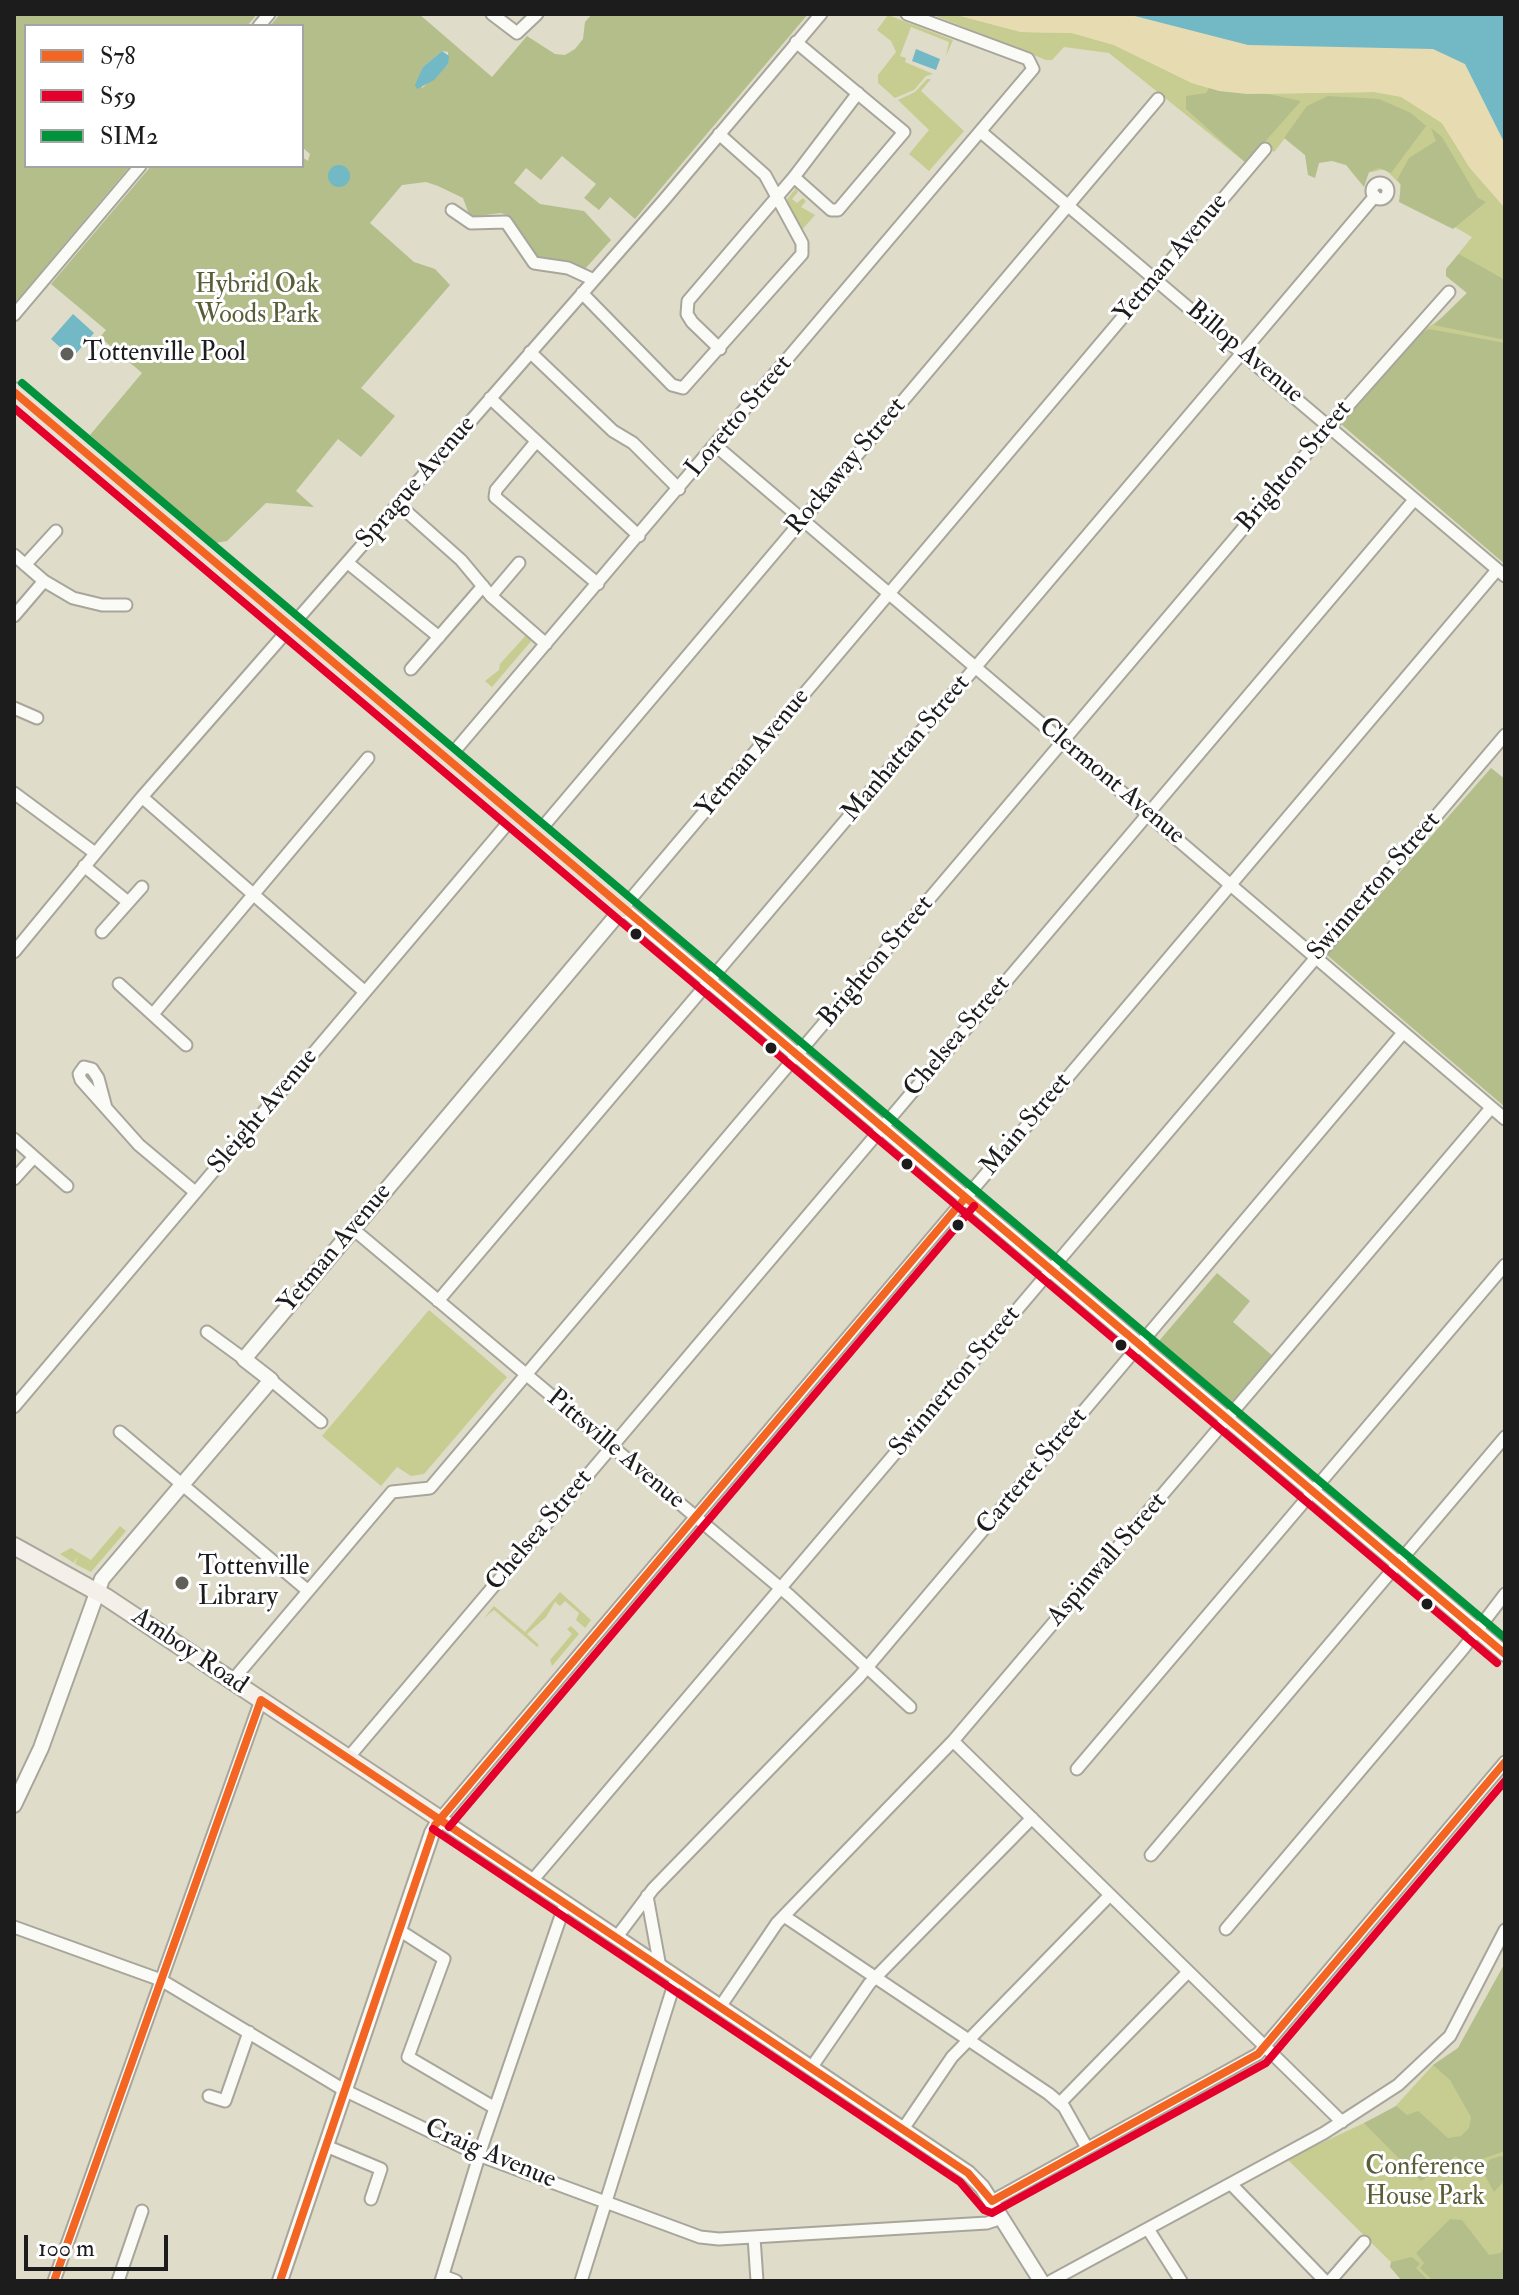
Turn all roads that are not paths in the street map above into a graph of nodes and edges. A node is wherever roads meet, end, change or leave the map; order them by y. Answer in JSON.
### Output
{"nodes":[{"id":1,"x":492,"y":14,"type":"edge"},
{"id":2,"x":537,"y":14,"type":"edge"},
{"id":3,"x":821,"y":14,"type":"edge"},
{"id":4,"x":907,"y":14,"type":"edge"},
{"id":5,"x":796,"y":42,"type":"junction"},
{"id":6,"x":858,"y":93,"type":"junction"},
{"id":7,"x":1158,"y":99,"type":"dead end"},
{"id":8,"x":981,"y":132,"type":"junction"},
{"id":9,"x":719,"y":134,"type":"junction"},
{"id":10,"x":1265,"y":149,"type":"dead end"},
{"id":11,"x":138,"y":168,"type":"edge"},
{"id":12,"x":794,"y":177,"type":"junction"},
{"id":13,"x":1375,"y":196,"type":"dead end"},
{"id":14,"x":775,"y":198,"type":"junction"},
{"id":15,"x":1069,"y":206,"type":"junction"},
{"id":16,"x":452,"y":210,"type":"dead end"},
{"id":17,"x":1156,"y":279,"type":"junction"},
{"id":18,"x":594,"y":280,"type":"junction"},
{"id":19,"x":1449,"y":292,"type":"dead end"},
{"id":20,"x":582,"y":293,"type":"junction"},
{"id":21,"x":14,"y":315,"type":"edge"},
{"id":22,"x":720,"y":349,"type":"junction"},
{"id":23,"x":530,"y":352,"type":"junction"},
{"id":24,"x":1243,"y":352,"type":"junction"},
{"id":25,"x":14,"y":392,"type":"edge"},
{"id":26,"x":490,"y":398,"type":"junction"},
{"id":27,"x":1330,"y":426,"type":"junction"},
{"id":28,"x":535,"y":443,"type":"junction"},
{"id":29,"x":716,"y":446,"type":"junction"},
{"id":30,"x":679,"y":489,"type":"junction"},
{"id":31,"x":1414,"y":500,"type":"junction"},
{"id":32,"x":398,"y":504,"type":"junction"},
{"id":33,"x":803,"y":520,"type":"junction"},
{"id":34,"x":56,"y":531,"type":"dead end"},
{"id":35,"x":639,"y":536,"type":"junction"},
{"id":36,"x":14,"y":555,"type":"edge"},
{"id":37,"x":348,"y":563,"type":"junction"},
{"id":38,"x":519,"y":563,"type":"dead end"},
{"id":39,"x":25,"y":565,"type":"junction"},
{"id":40,"x":1501,"y":573,"type":"edge"},
{"id":41,"x":44,"y":581,"type":"junction"},
{"id":42,"x":598,"y":584,"type":"junction"},
{"id":43,"x":483,"y":586,"type":"junction"},
{"id":44,"x":889,"y":593,"type":"junction"},
{"id":45,"x":491,"y":596,"type":"junction"},
{"id":46,"x":126,"y":605,"type":"dead end"},
{"id":47,"x":14,"y":616,"type":"edge"},
{"id":48,"x":291,"y":627,"type":"junction"},
{"id":49,"x":439,"y":637,"type":"junction"},
{"id":50,"x":546,"y":644,"type":"junction"},
{"id":51,"x":976,"y":667,"type":"junction"},
{"id":52,"x":411,"y":669,"type":"dead end"},
{"id":53,"x":14,"y":708,"type":"edge"},
{"id":54,"x":37,"y":718,"type":"dead end"},
{"id":55,"x":1505,"y":735,"type":"edge"},
{"id":56,"x":1063,"y":741,"type":"junction"},
{"id":57,"x":368,"y":758,"type":"dead end"},
{"id":58,"x":447,"y":760,"type":"junction"},
{"id":59,"x":14,"y":793,"type":"edge"},
{"id":60,"x":142,"y":797,"type":"junction"},
{"id":61,"x":1149,"y":813,"type":"junction"},
{"id":62,"x":514,"y":816,"type":"junction"},
{"id":63,"x":536,"y":835,"type":"junction"},
{"id":64,"x":95,"y":853,"type":"junction"},
{"id":65,"x":84,"y":866,"type":"junction"},
{"id":66,"x":1231,"y":884,"type":"junction"},
{"id":67,"x":142,"y":887,"type":"dead end"},
{"id":68,"x":254,"y":895,"type":"junction"},
{"id":69,"x":128,"y":902,"type":"junction"},
{"id":70,"x":623,"y":908,"type":"junction"},
{"id":71,"x":102,"y":932,"type":"dead end"},
{"id":72,"x":14,"y":952,"type":"edge"},
{"id":73,"x":1314,"y":956,"type":"junction"},
{"id":74,"x":709,"y":981,"type":"junction"},
{"id":75,"x":119,"y":984,"type":"dead end"},
{"id":76,"x":365,"y":992,"type":"junction"},
{"id":77,"x":153,"y":1014,"type":"junction"},
{"id":78,"x":1402,"y":1034,"type":"junction"},
{"id":79,"x":186,"y":1045,"type":"dead end"},
{"id":80,"x":797,"y":1056,"type":"junction"},
{"id":81,"x":106,"y":1108,"type":"dead end"},
{"id":82,"x":1491,"y":1108,"type":"junction"},
{"id":83,"x":1505,"y":1119,"type":"edge"},
{"id":84,"x":881,"y":1127,"type":"junction"},
{"id":85,"x":14,"y":1139,"type":"edge"},
{"id":86,"x":34,"y":1157,"type":"junction"},
{"id":87,"x":14,"y":1179,"type":"edge"},
{"id":88,"x":67,"y":1186,"type":"dead end"},
{"id":89,"x":195,"y":1192,"type":"junction"},
{"id":90,"x":965,"y":1198,"type":"junction"},
{"id":91,"x":353,"y":1229,"type":"junction"},
{"id":92,"x":1505,"y":1265,"type":"edge"},
{"id":93,"x":1050,"y":1270,"type":"junction"},
{"id":94,"x":438,"y":1301,"type":"junction"},
{"id":95,"x":207,"y":1332,"type":"dead end"},
{"id":96,"x":1140,"y":1346,"type":"junction"},
{"id":97,"x":244,"y":1359,"type":"junction"},
{"id":98,"x":525,"y":1375,"type":"junction"},
{"id":99,"x":271,"y":1380,"type":"junction"},
{"id":100,"x":14,"y":1407,"type":"edge"},
{"id":101,"x":1228,"y":1420,"type":"junction"},
{"id":102,"x":321,"y":1422,"type":"dead end"},
{"id":103,"x":120,"y":1432,"type":"dead end"},
{"id":104,"x":1505,"y":1437,"type":"edge"},
{"id":105,"x":611,"y":1447,"type":"junction"},
{"id":106,"x":181,"y":1484,"type":"junction"},
{"id":107,"x":1313,"y":1492,"type":"junction"},
{"id":108,"x":695,"y":1517,"type":"junction"},
{"id":109,"x":14,"y":1546,"type":"edge"},
{"id":110,"x":1398,"y":1564,"type":"junction"},
{"id":111,"x":781,"y":1589,"type":"junction"},
{"id":112,"x":307,"y":1590,"type":"junction"},
{"id":113,"x":96,"y":1591,"type":"junction"},
{"id":114,"x":1505,"y":1594,"type":"edge"},
{"id":115,"x":1476,"y":1630,"type":"junction"},
{"id":116,"x":1505,"y":1654,"type":"edge"},
{"id":117,"x":868,"y":1666,"type":"junction"},
{"id":118,"x":232,"y":1681,"type":"junction"},
{"id":119,"x":261,"y":1700,"type":"junction"},
{"id":120,"x":910,"y":1707,"type":"dead end"},
{"id":121,"x":953,"y":1741,"type":"junction"},
{"id":122,"x":348,"y":1758,"type":"junction"},
{"id":123,"x":1505,"y":1762,"type":"edge"},
{"id":124,"x":1077,"y":1769,"type":"dead end"},
{"id":125,"x":14,"y":1805,"type":"edge"},
{"id":126,"x":1032,"y":1818,"type":"junction"},
{"id":127,"x":440,"y":1819,"type":"junction"},
{"id":128,"x":1151,"y":1855,"type":"dead end"},
{"id":129,"x":531,"y":1882,"type":"junction"},
{"id":130,"x":1110,"y":1895,"type":"junction"},
{"id":131,"x":647,"y":1896,"type":"junction"},
{"id":132,"x":565,"y":1904,"type":"junction"},
{"id":133,"x":784,"y":1916,"type":"junction"},
{"id":134,"x":14,"y":1927,"type":"edge"},
{"id":135,"x":1226,"y":1929,"type":"dead end"},
{"id":136,"x":399,"y":1930,"type":"junction"},
{"id":137,"x":1505,"y":1930,"type":"edge"},
{"id":138,"x":616,"y":1938,"type":"junction"},
{"id":139,"x":660,"y":1967,"type":"junction"},
{"id":140,"x":1188,"y":1972,"type":"junction"},
{"id":141,"x":875,"y":1977,"type":"junction"},
{"id":142,"x":676,"y":1978,"type":"junction"},
{"id":143,"x":161,"y":1980,"type":"junction"},
{"id":144,"x":720,"y":2007,"type":"junction"},
{"id":145,"x":249,"y":2032,"type":"junction"},
{"id":146,"x":969,"y":2039,"type":"junction"},
{"id":147,"x":1265,"y":2046,"type":"junction"},
{"id":148,"x":811,"y":2068,"type":"junction"},
{"id":149,"x":344,"y":2090,"type":"junction"},
{"id":150,"x":209,"y":2096,"type":"dead end"},
{"id":151,"x":1060,"y":2103,"type":"junction"},
{"id":152,"x":495,"y":2108,"type":"junction"},
{"id":153,"x":1342,"y":2122,"type":"junction"},
{"id":154,"x":903,"y":2129,"type":"junction"},
{"id":155,"x":326,"y":2146,"type":"junction"},
{"id":156,"x":1087,"y":2148,"type":"junction"},
{"id":157,"x":481,"y":2156,"type":"junction"},
{"id":158,"x":1231,"y":2184,"type":"junction"},
{"id":159,"x":371,"y":2199,"type":"dead end"},
{"id":160,"x":992,"y":2201,"type":"junction"},
{"id":161,"x":605,"y":2202,"type":"junction"},
{"id":162,"x":142,"y":2211,"type":"dead end"},
{"id":163,"x":1002,"y":2218,"type":"junction"},
{"id":164,"x":1148,"y":2229,"type":"junction"},
{"id":165,"x":754,"y":2237,"type":"junction"},
{"id":166,"x":1364,"y":2242,"type":"dead end"},
{"id":167,"x":442,"y":2279,"type":"edge"},
{"id":168,"x":54,"y":2281,"type":"edge"},
{"id":169,"x":118,"y":2281,"type":"edge"},
{"id":170,"x":280,"y":2281,"type":"edge"},
{"id":171,"x":456,"y":2281,"type":"edge"},
{"id":172,"x":581,"y":2281,"type":"edge"},
{"id":173,"x":757,"y":2281,"type":"edge"},
{"id":174,"x":1041,"y":2281,"type":"edge"},
{"id":175,"x":1051,"y":2281,"type":"edge"},
{"id":176,"x":1181,"y":2281,"type":"edge"},
{"id":177,"x":1328,"y":2281,"type":"edge"}],
"edges":[{"from":1,"to":2,"type":"street"},
{"from":3,"to":5,"type":"street","name":"Sprague Avenue"},
{"from":4,"to":8,"type":"street","name":"Loretto Street"},
{"from":5,"to":6,"type":"street"},
{"from":5,"to":9,"type":"street","name":"Sprague Avenue"},
{"from":6,"to":12,"type":"street"},
{"from":6,"to":12,"type":"street"},
{"from":7,"to":15,"type":"street","name":"Rockaway Street"},
{"from":8,"to":15,"type":"street","name":"Billop Avenue"},
{"from":8,"to":29,"type":"street","name":"Loretto Street"},
{"from":9,"to":14,"type":"street"},
{"from":9,"to":18,"type":"street","name":"Sprague Avenue"},
{"from":10,"to":17,"type":"street","name":"Yetman Avenue"},
{"from":11,"to":21,"type":"street"},
{"from":12,"to":14,"type":"street"},
{"from":13,"to":24,"type":"street","name":"Manhattan Street"},
{"from":14,"to":22,"type":"street"},
{"from":14,"to":22,"type":"street"},
{"from":15,"to":17,"type":"street","name":"Billop Avenue"},
{"from":15,"to":33,"type":"street","name":"Rockaway Street"},
{"from":16,"to":18,"type":"street"},
{"from":17,"to":24,"type":"street","name":"Billop Avenue"},
{"from":17,"to":44,"type":"street","name":"Yetman Avenue"},
{"from":18,"to":20,"type":"street","name":"Sprague Avenue"},
{"from":19,"to":27,"type":"street","name":"Brighton Street"},
{"from":20,"to":22,"type":"street"},
{"from":20,"to":23,"type":"street","name":"Sprague Avenue"},
{"from":23,"to":26,"type":"street","name":"Sprague Avenue"},
{"from":23,"to":30,"type":"street"},
{"from":24,"to":27,"type":"street","name":"Billop Avenue"},
{"from":24,"to":51,"type":"street","name":"Manhattan Street"},
{"from":25,"to":48,"type":"main road"},
{"from":26,"to":28,"type":"street"},
{"from":26,"to":32,"type":"street","name":"Sprague Avenue"},
{"from":27,"to":31,"type":"street","name":"Billop Avenue"},
{"from":27,"to":56,"type":"street","name":"Brighton Street"},
{"from":28,"to":35,"type":"street"},
{"from":28,"to":42,"type":"street"},
{"from":29,"to":30,"type":"street","name":"Loretto Street"},
{"from":29,"to":33,"type":"street","name":"Clermont Avenue"},
{"from":30,"to":35,"type":"street","name":"Loretto Street"},
{"from":31,"to":40,"type":"street","name":"Billop Avenue"},
{"from":31,"to":61,"type":"street","name":"Chelsea Street"},
{"from":32,"to":37,"type":"street","name":"Sprague Avenue"},
{"from":32,"to":43,"type":"street"},
{"from":33,"to":44,"type":"street","name":"Clermont Avenue"},
{"from":33,"to":63,"type":"street","name":"Rockaway Street"},
{"from":34,"to":39,"type":"street"},
{"from":35,"to":42,"type":"street","name":"Loretto Street"},
{"from":36,"to":39,"type":"street"},
{"from":37,"to":48,"type":"street","name":"Sprague Avenue"},
{"from":37,"to":49,"type":"street"},
{"from":38,"to":45,"type":"street"},
{"from":39,"to":41,"type":"street"},
{"from":40,"to":66,"type":"street","name":"Main Street"},
{"from":41,"to":46,"type":"street"},
{"from":41,"to":47,"type":"street"},
{"from":42,"to":50,"type":"street","name":"Loretto Street"},
{"from":43,"to":45,"type":"street"},
{"from":43,"to":49,"type":"street"},
{"from":44,"to":51,"type":"street","name":"Clermont Avenue"},
{"from":44,"to":70,"type":"street","name":"Yetman Avenue"},
{"from":45,"to":50,"type":"street"},
{"from":48,"to":58,"type":"main road"},
{"from":48,"to":60,"type":"street","name":"Sprague Avenue"},
{"from":49,"to":52,"type":"street"},
{"from":50,"to":58,"type":"street","name":"Loretto Street"},
{"from":51,"to":56,"type":"street","name":"Clermont Avenue"},
{"from":51,"to":74,"type":"street","name":"Manhattan Street"},
{"from":53,"to":54,"type":"street"},
{"from":55,"to":73,"type":"street","name":"Swinnerton Street"},
{"from":56,"to":61,"type":"street","name":"Clermont Avenue"},
{"from":56,"to":80,"type":"street","name":"Brighton Street"},
{"from":57,"to":68,"type":"street"},
{"from":58,"to":62,"type":"main road"},
{"from":59,"to":64,"type":"street"},
{"from":60,"to":64,"type":"street","name":"Sprague Avenue"},
{"from":60,"to":68,"type":"street"},
{"from":61,"to":66,"type":"street","name":"Clermont Avenue"},
{"from":61,"to":84,"type":"street","name":"Chelsea Street"},
{"from":62,"to":63,"type":"main road"},
{"from":62,"to":76,"type":"street","name":"Sleight Avenue"},
{"from":63,"to":70,"type":"main road"},
{"from":64,"to":65,"type":"street","name":"Sprague Avenue"},
{"from":65,"to":69,"type":"street"},
{"from":65,"to":72,"type":"street","name":"Sprague Avenue"},
{"from":66,"to":73,"type":"street","name":"Clermont Avenue"},
{"from":66,"to":90,"type":"street","name":"Main Street"},
{"from":67,"to":69,"type":"street"},
{"from":68,"to":76,"type":"street"},
{"from":68,"to":77,"type":"street"},
{"from":69,"to":71,"type":"street"},
{"from":70,"to":74,"type":"street"},
{"from":70,"to":91,"type":"street","name":"Yetman Avenue"},
{"from":73,"to":78,"type":"street","name":"Clermont Avenue"},
{"from":73,"to":93,"type":"street","name":"Swinnerton Street"},
{"from":74,"to":80,"type":"street"},
{"from":74,"to":94,"type":"street","name":"Manhattan Street"},
{"from":75,"to":77,"type":"street"},
{"from":76,"to":89,"type":"street","name":"Sleight Avenue"},
{"from":77,"to":79,"type":"street"},
{"from":78,"to":82,"type":"street","name":"Clermont Avenue"},
{"from":78,"to":96,"type":"street","name":"Carteret Street"},
{"from":80,"to":84,"type":"street"},
{"from":80,"to":98,"type":"street","name":"Brighton Street"},
{"from":81,"to":89,"type":"street"},
{"from":82,"to":83,"type":"street","name":"Clermont Avenue"},
{"from":82,"to":101,"type":"street","name":"Aspinwall Street"},
{"from":84,"to":90,"type":"street"},
{"from":84,"to":105,"type":"street","name":"Chelsea Street"},
{"from":85,"to":86,"type":"street"},
{"from":86,"to":87,"type":"street"},
{"from":86,"to":88,"type":"street"},
{"from":89,"to":100,"type":"street","name":"Sleight Avenue"},
{"from":90,"to":93,"type":"street"},
{"from":90,"to":108,"type":"street","name":"Main Street"},
{"from":91,"to":94,"type":"street","name":"Pittsville Avenue"},
{"from":91,"to":97,"type":"street","name":"Yetman Avenue"},
{"from":92,"to":107,"type":"street"},
{"from":93,"to":96,"type":"street"},
{"from":93,"to":111,"type":"street","name":"Swinnerton Street"},
{"from":94,"to":98,"type":"street","name":"Pittsville Avenue"},
{"from":95,"to":97,"type":"street"},
{"from":96,"to":101,"type":"street"},
{"from":96,"to":117,"type":"street","name":"Carteret Street"},
{"from":97,"to":99,"type":"street"},
{"from":98,"to":105,"type":"street","name":"Pittsville Avenue"},
{"from":98,"to":112,"type":"street","name":"Brighton Street"},
{"from":99,"to":102,"type":"street"},
{"from":99,"to":106,"type":"street"},
{"from":101,"to":107,"type":"street"},
{"from":101,"to":121,"type":"street","name":"Aspinwall Street"},
{"from":103,"to":106,"type":"street"},
{"from":104,"to":110,"type":"street"},
{"from":105,"to":108,"type":"street","name":"Pittsville Avenue"},
{"from":105,"to":122,"type":"street","name":"Chelsea Street"},
{"from":106,"to":112,"type":"street"},
{"from":106,"to":113,"type":"street"},
{"from":107,"to":110,"type":"street"},
{"from":107,"to":124,"type":"street"},
{"from":108,"to":111,"type":"street","name":"Pittsville Avenue"},
{"from":108,"to":127,"type":"street","name":"Main Street"},
{"from":109,"to":113,"type":"main road","name":"Amboy Road"},
{"from":110,"to":115,"type":"street"},
{"from":110,"to":128,"type":"street"},
{"from":111,"to":117,"type":"street","name":"Pittsville Avenue"},
{"from":111,"to":129,"type":"street","name":"Swinnerton Street"},
{"from":112,"to":118,"type":"street","name":"Brighton Street"},
{"from":113,"to":118,"type":"main road","name":"Amboy Road"},
{"from":113,"to":125,"type":"street"},
{"from":114,"to":115,"type":"street"},
{"from":115,"to":116,"type":"street"},
{"from":115,"to":135,"type":"street"},
{"from":117,"to":120,"type":"street","name":"Pittsville Avenue"},
{"from":117,"to":131,"type":"street","name":"Carteret Street"},
{"from":118,"to":119,"type":"main road","name":"Amboy Road"},
{"from":119,"to":122,"type":"main road","name":"Amboy Road"},
{"from":119,"to":143,"type":"street"},
{"from":121,"to":126,"type":"street"},
{"from":121,"to":133,"type":"street","name":"Aspinwall Street"},
{"from":122,"to":127,"type":"main road","name":"Amboy Road"},
{"from":123,"to":147,"type":"street"},
{"from":126,"to":130,"type":"street"},
{"from":126,"to":141,"type":"street"},
{"from":127,"to":129,"type":"street","name":"Amboy Road"},
{"from":127,"to":136,"type":"street","name":"Main Street"},
{"from":129,"to":132,"type":"street","name":"Amboy Road"},
{"from":130,"to":140,"type":"street"},
{"from":130,"to":146,"type":"street"},
{"from":131,"to":138,"type":"street","name":"Carteret Street"},
{"from":131,"to":139,"type":"street"},
{"from":132,"to":138,"type":"street","name":"Amboy Road"},
{"from":132,"to":152,"type":"street"},
{"from":133,"to":141,"type":"street"},
{"from":133,"to":144,"type":"street","name":"Aspinwall Street"},
{"from":134,"to":143,"type":"street","name":"Craig Avenue"},
{"from":136,"to":149,"type":"street","name":"Main Street"},
{"from":136,"to":152,"type":"street"},
{"from":137,"to":153,"type":"street"},
{"from":138,"to":139,"type":"street","name":"Amboy Road"},
{"from":139,"to":142,"type":"street","name":"Amboy Road"},
{"from":140,"to":147,"type":"street"},
{"from":140,"to":151,"type":"street"},
{"from":141,"to":146,"type":"street"},
{"from":141,"to":148,"type":"street"},
{"from":142,"to":144,"type":"street","name":"Amboy Road"},
{"from":142,"to":161,"type":"street"},
{"from":143,"to":145,"type":"street","name":"Craig Avenue"},
{"from":143,"to":168,"type":"street"},
{"from":144,"to":148,"type":"street","name":"Amboy Road"},
{"from":145,"to":149,"type":"street","name":"Craig Avenue"},
{"from":145,"to":150,"type":"street"},
{"from":146,"to":151,"type":"street"},
{"from":146,"to":154,"type":"street"},
{"from":147,"to":153,"type":"street"},
{"from":147,"to":156,"type":"street"},
{"from":148,"to":154,"type":"street","name":"Amboy Road"},
{"from":149,"to":155,"type":"street","name":"Main Street"},
{"from":149,"to":157,"type":"street","name":"Craig Avenue"},
{"from":151,"to":156,"type":"street"},
{"from":152,"to":157,"type":"street"},
{"from":153,"to":158,"type":"street"},
{"from":154,"to":160,"type":"street","name":"Amboy Road"},
{"from":155,"to":159,"type":"street"},
{"from":155,"to":170,"type":"street","name":"Main Street"},
{"from":156,"to":160,"type":"street"},
{"from":157,"to":161,"type":"street","name":"Craig Avenue"},
{"from":157,"to":167,"type":"street"},
{"from":158,"to":164,"type":"street"},
{"from":158,"to":177,"type":"street"},
{"from":160,"to":163,"type":"street","name":"Amboy Road"},
{"from":161,"to":165,"type":"street","name":"Craig Avenue"},
{"from":161,"to":172,"type":"street"},
{"from":162,"to":169,"type":"street"},
{"from":163,"to":165,"type":"street","name":"Craig Avenue"},
{"from":163,"to":174,"type":"street","name":"Amboy Road"},
{"from":164,"to":175,"type":"street"},
{"from":164,"to":176,"type":"street"},
{"from":165,"to":173,"type":"street"},
{"from":166,"to":177,"type":"street"},
{"from":167,"to":171,"type":"street"}]}
